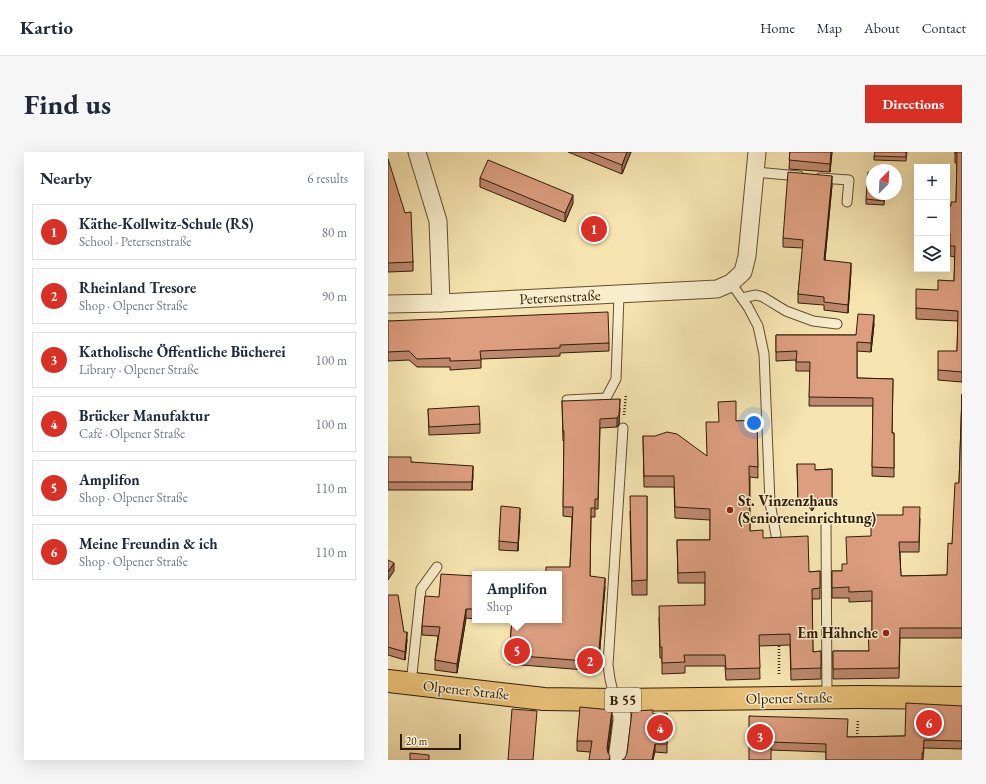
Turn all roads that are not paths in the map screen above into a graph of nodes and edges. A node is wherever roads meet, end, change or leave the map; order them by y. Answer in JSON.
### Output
{"nodes":[{"id":1,"x":417,"y":152,"type":"edge"},
{"id":2,"x":757,"y":152,"type":"edge"},
{"id":3,"x":755,"y":172,"type":"junction"},
{"id":4,"x":847,"y":202,"type":"dead end"},
{"id":5,"x":731,"y":283,"type":"junction"},
{"id":6,"x":619,"y":295,"type":"junction"},
{"id":7,"x":742,"y":298,"type":"junction"},
{"id":8,"x":442,"y":303,"type":"junction"},
{"id":9,"x":388,"y":304,"type":"edge"},
{"id":10,"x":837,"y":324,"type":"dead end"},
{"id":11,"x":567,"y":400,"type":"edge"},
{"id":12,"x":623,"y":428,"type":"dead end"},
{"id":13,"x":826,"y":523,"type":"dead end"},
{"id":14,"x":776,"y":535,"type":"dead end"},
{"id":15,"x":437,"y":567,"type":"dead end"},
{"id":16,"x":388,"y":681,"type":"edge"},
{"id":17,"x":411,"y":684,"type":"junction"},
{"id":18,"x":827,"y":697,"type":"junction"},
{"id":19,"x":962,"y":698,"type":"edge"},
{"id":20,"x":615,"y":700,"type":"junction"},
{"id":21,"x":617,"y":760,"type":"edge"}],
"edges":[{"from":1,"to":8,"type":"street"},
{"from":2,"to":3,"type":"street","name":"Petersenstraße"},
{"from":3,"to":4,"type":"lane"},
{"from":3,"to":5,"type":"street","name":"Petersenstraße"},
{"from":5,"to":6,"type":"street","name":"Petersenstraße"},
{"from":5,"to":7,"type":"lane"},
{"from":6,"to":8,"type":"street","name":"Petersenstraße"},
{"from":6,"to":11,"type":"lane"},
{"from":7,"to":10,"type":"lane"},
{"from":7,"to":14,"type":"lane"},
{"from":8,"to":9,"type":"street","name":"Petersenstraße"},
{"from":12,"to":20,"type":"lane"},
{"from":13,"to":18,"type":"lane"},
{"from":15,"to":17,"type":"lane"},
{"from":16,"to":17,"type":"main road","name":"Olpener Straße","number":"B 55"},
{"from":17,"to":20,"type":"main road","name":"Olpener Straße","number":"B 55"},
{"from":18,"to":19,"type":"main road","name":"Olpener Straße","number":"B 55"},
{"from":18,"to":20,"type":"main road","name":"Olpener Straße","number":"B 55"},
{"from":20,"to":21,"type":"street"}]}
